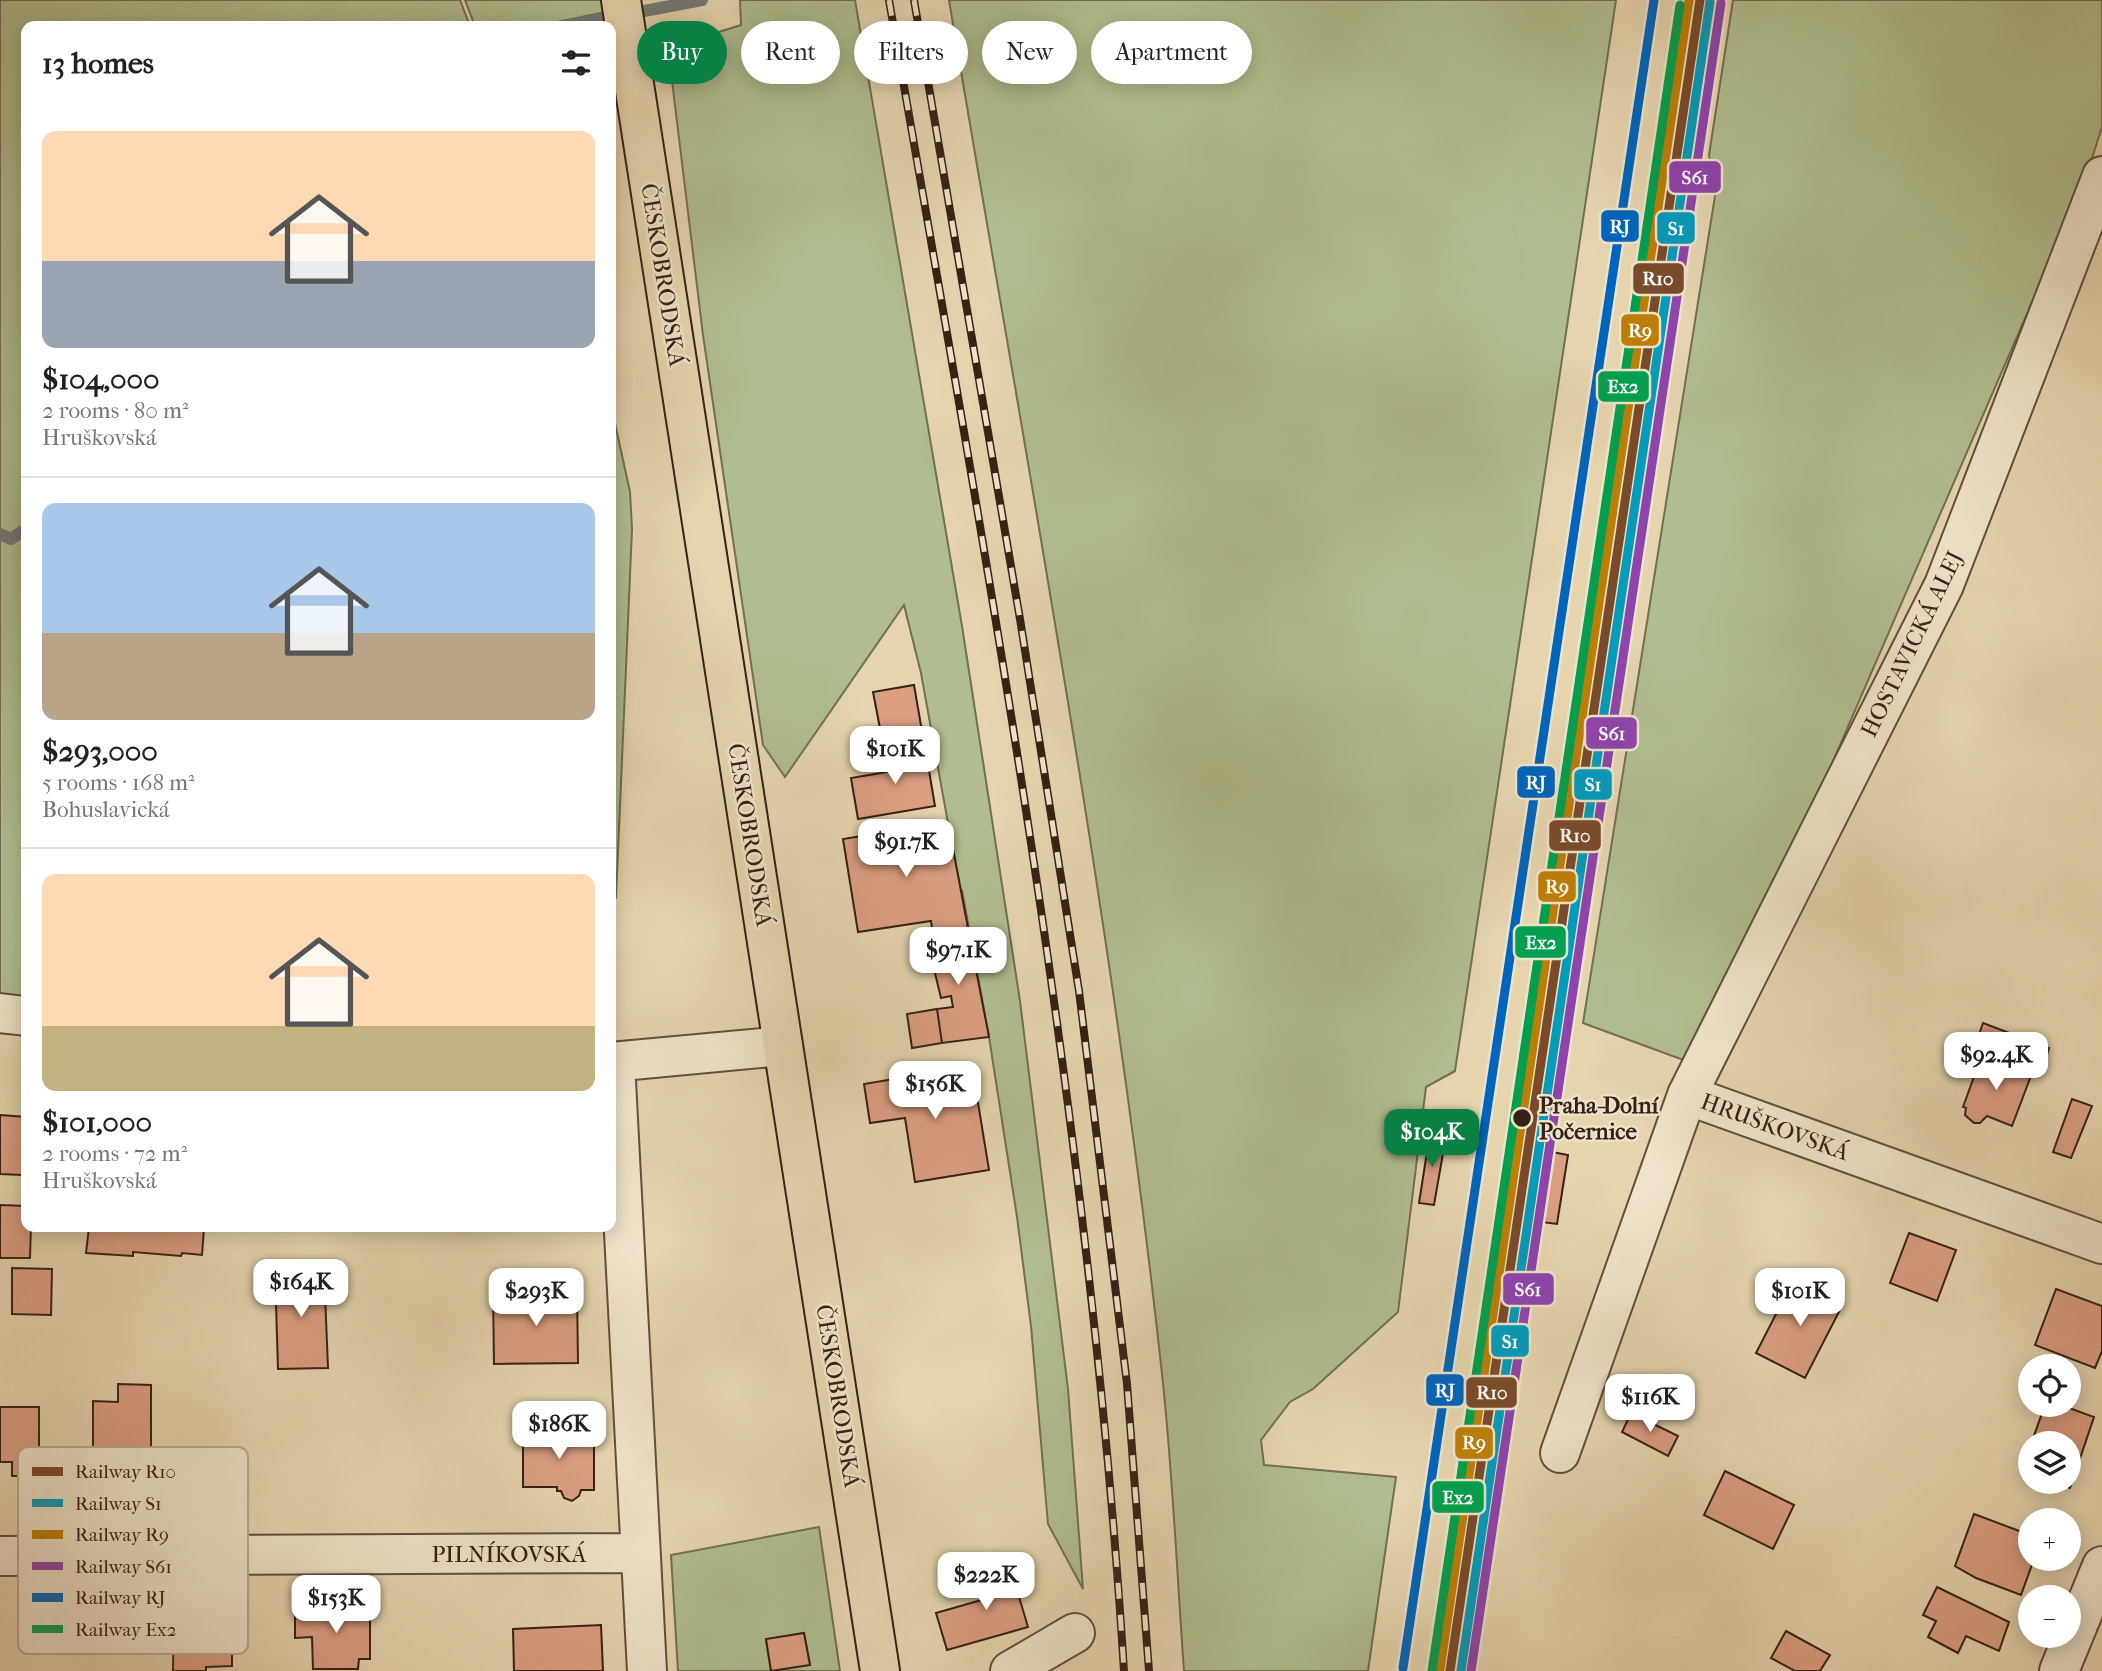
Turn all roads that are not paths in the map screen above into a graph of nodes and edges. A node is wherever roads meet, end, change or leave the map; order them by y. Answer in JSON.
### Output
{"nodes":[{"id":1,"x":623,"y":15,"type":"edge"},
{"id":2,"x":2102,"y":176,"type":"edge"},
{"id":3,"x":0,"y":1013,"type":"edge"},
{"id":4,"x":21,"y":1015,"type":"edge"},
{"id":5,"x":783,"y":1046,"type":"junction"},
{"id":6,"x":616,"y":1062,"type":"edge"},
{"id":7,"x":1687,"y":1096,"type":"junction"},
{"id":8,"x":616,"y":1117,"type":"edge"},
{"id":9,"x":2102,"y":1244,"type":"edge"},
{"id":10,"x":1560,"y":1453,"type":"dead end"},
{"id":11,"x":640,"y":1553,"type":"junction"},
{"id":12,"x":248,"y":1555,"type":"edge"},
{"id":13,"x":0,"y":1556,"type":"edge"},
{"id":14,"x":18,"y":1556,"type":"edge"},
{"id":15,"x":2102,"y":1566,"type":"edge"},
{"id":16,"x":1075,"y":1633,"type":"dead end"},
{"id":17,"x":647,"y":1671,"type":"edge"},
{"id":18,"x":880,"y":1671,"type":"edge"},
{"id":19,"x":1010,"y":1671,"type":"edge"},
{"id":20,"x":2059,"y":1671,"type":"edge"}],
"edges":[{"from":1,"to":5,"type":"main road","name":"ČESKOBRODSKÁ"},
{"from":2,"to":7,"type":"street","name":"HOSTAVICKÁ ALEJ"},
{"from":3,"to":4,"type":"street"},
{"from":5,"to":6,"type":"street"},
{"from":5,"to":18,"type":"main road","name":"ČESKOBRODSKÁ"},
{"from":7,"to":9,"type":"street","name":"HRUŠKOVSKÁ"},
{"from":7,"to":10,"type":"street","name":"HRUŠKOVSKÁ"},
{"from":8,"to":11,"type":"street"},
{"from":11,"to":12,"type":"street","name":"PILNÍKOVSKÁ"},
{"from":11,"to":17,"type":"street"},
{"from":13,"to":14,"type":"street","name":"PILNÍKOVSKÁ"},
{"from":15,"to":20,"type":"street"},
{"from":16,"to":19,"type":"street"}]}
